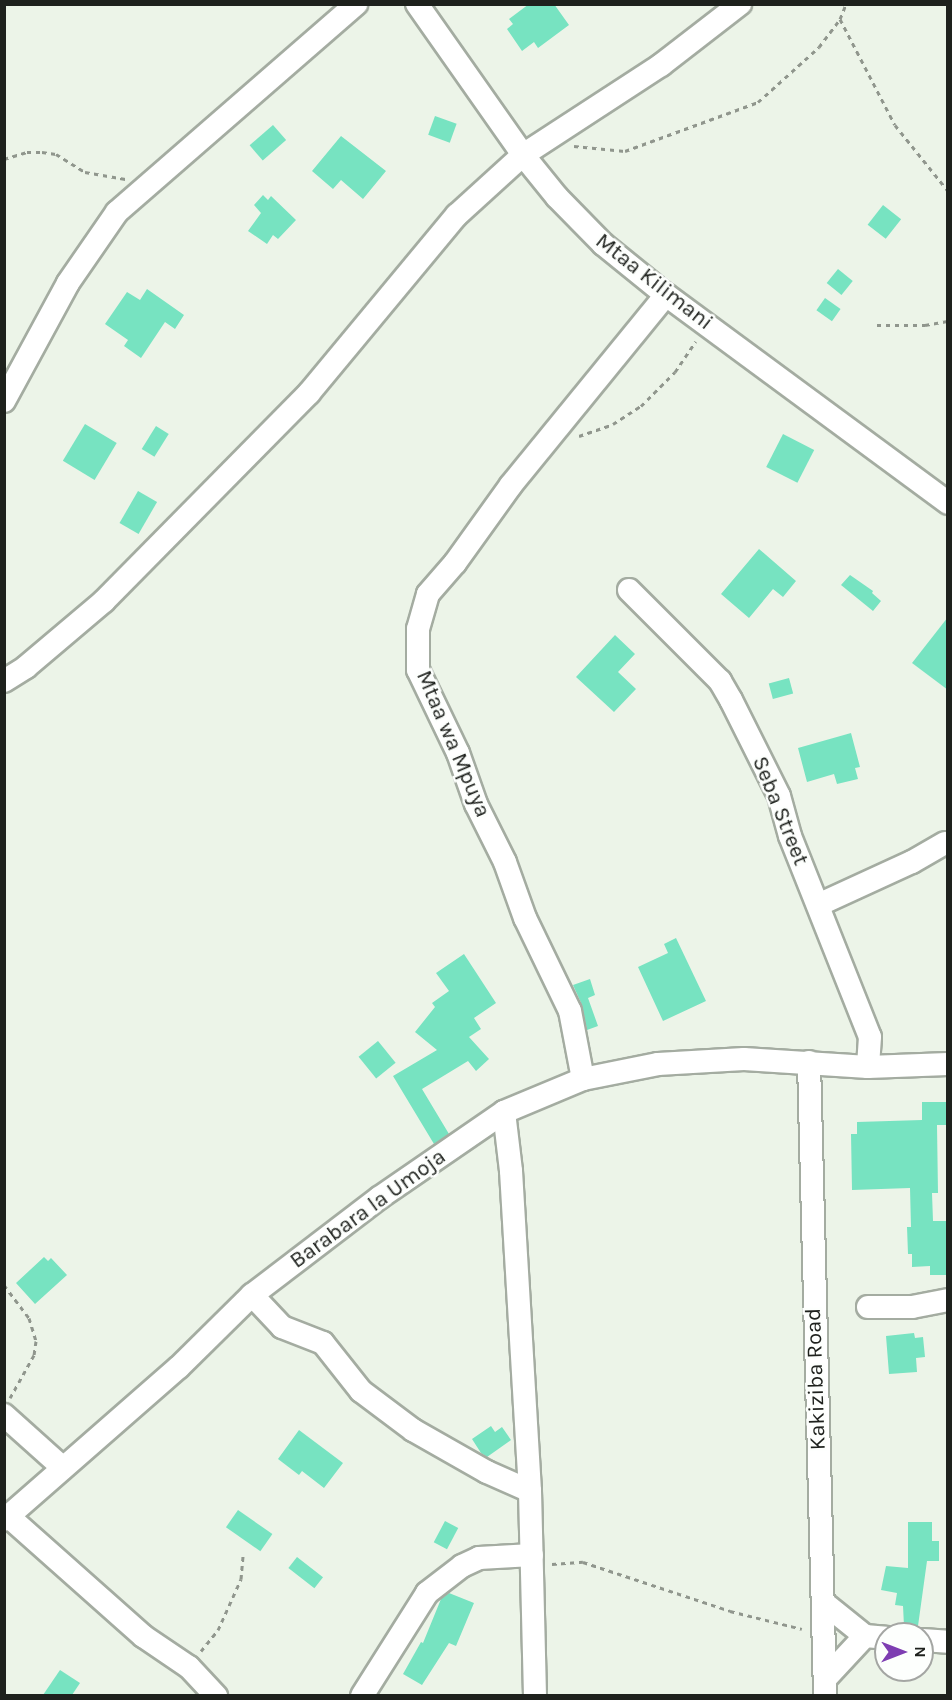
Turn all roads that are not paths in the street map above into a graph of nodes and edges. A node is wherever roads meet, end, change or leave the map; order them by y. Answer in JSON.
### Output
{"nodes":[{"id":1,"x":356,"y":4,"type":"edge"},
{"id":2,"x":417,"y":4,"type":"edge"},
{"id":3,"x":740,"y":4,"type":"edge"},
{"id":4,"x":523,"y":155,"type":"junction"},
{"id":5,"x":666,"y":295,"type":"junction"},
{"id":6,"x":4,"y":401,"type":"edge"},
{"id":7,"x":948,"y":503,"type":"edge"},
{"id":8,"x":628,"y":590,"type":"dead end"},
{"id":9,"x":4,"y":681,"type":"edge"},
{"id":10,"x":945,"y":843,"type":"dead end"},
{"id":11,"x":818,"y":905,"type":"junction"},
{"id":12,"x":808,"y":1062,"type":"junction"},
{"id":13,"x":948,"y":1064,"type":"edge"},
{"id":14,"x":868,"y":1067,"type":"junction"},
{"id":15,"x":583,"y":1079,"type":"junction"},
{"id":16,"x":504,"y":1112,"type":"junction"},
{"id":17,"x":252,"y":1295,"type":"junction"},
{"id":18,"x":948,"y":1300,"type":"edge"},
{"id":19,"x":868,"y":1307,"type":"dead end"},
{"id":20,"x":4,"y":1414,"type":"edge"},
{"id":21,"x":63,"y":1468,"type":"junction"},
{"id":22,"x":530,"y":1491,"type":"junction"},
{"id":23,"x":6,"y":1518,"type":"edge"},
{"id":24,"x":532,"y":1561,"type":"junction"},
{"id":25,"x":824,"y":1603,"type":"junction"},
{"id":26,"x":874,"y":1636,"type":"edge"},
{"id":27,"x":874,"y":1639,"type":"edge"},
{"id":28,"x":825,"y":1687,"type":"edge"},
{"id":29,"x":216,"y":1695,"type":"edge"},
{"id":30,"x":362,"y":1695,"type":"edge"},
{"id":31,"x":535,"y":1695,"type":"edge"}],
"edges":[{"from":1,"to":6,"type":"street"},
{"from":2,"to":4,"type":"street","name":"Mtaa Kilimani"},
{"from":3,"to":4,"type":"street"},
{"from":4,"to":5,"type":"street","name":"Mtaa Kilimani"},
{"from":4,"to":9,"type":"street"},
{"from":5,"to":7,"type":"street","name":"Mtaa Kilimani"},
{"from":5,"to":15,"type":"street","name":"Mtaa wa Mpuya"},
{"from":8,"to":11,"type":"street","name":"Seba Street"},
{"from":10,"to":11,"type":"street"},
{"from":11,"to":14,"type":"street","name":"Seba Street"},
{"from":12,"to":14,"type":"street","name":"Barabara la Umoja"},
{"from":12,"to":15,"type":"street","name":"Barabara la Umoja"},
{"from":12,"to":25,"type":"street","name":"Kakiziba Road"},
{"from":13,"to":14,"type":"street","name":"Barabara la Umoja"},
{"from":15,"to":16,"type":"street","name":"Barabara la Umoja"},
{"from":16,"to":17,"type":"street","name":"Barabara la Umoja"},
{"from":16,"to":22,"type":"street"},
{"from":17,"to":21,"type":"street","name":"Barabara la Umoja"},
{"from":17,"to":22,"type":"street"},
{"from":18,"to":19,"type":"street"},
{"from":20,"to":21,"type":"street"},
{"from":21,"to":23,"type":"street","name":"Barabara la Umoja"},
{"from":22,"to":24,"type":"street"},
{"from":23,"to":29,"type":"street"},
{"from":24,"to":30,"type":"street"},
{"from":24,"to":31,"type":"street"},
{"from":25,"to":26,"type":"street"},
{"from":25,"to":28,"type":"street","name":"Kakiziba Road"},
{"from":27,"to":28,"type":"street"}]}
